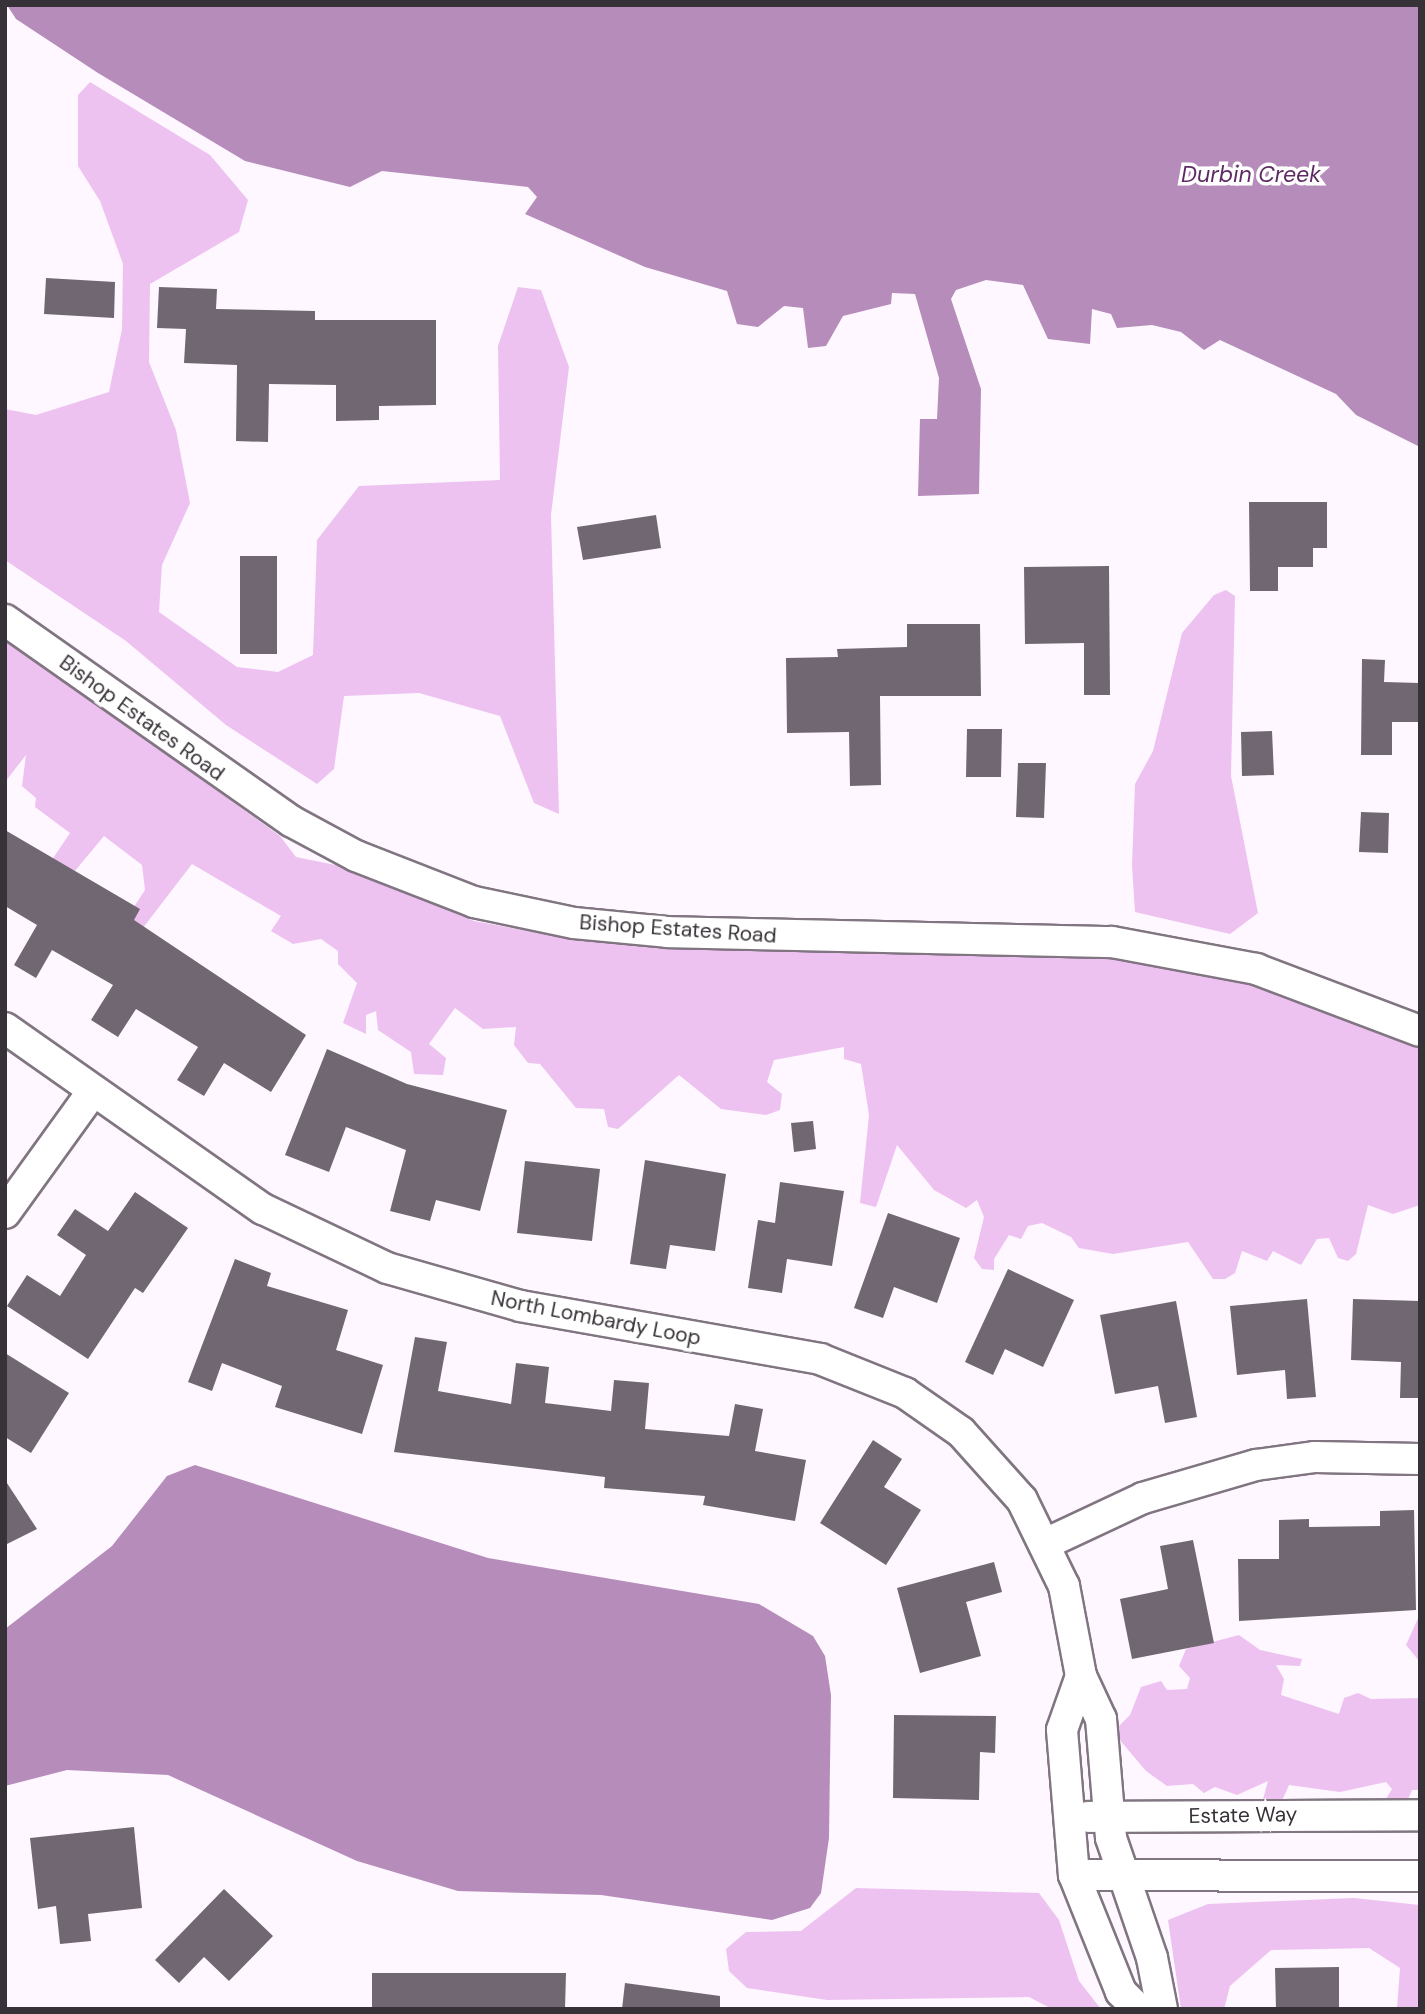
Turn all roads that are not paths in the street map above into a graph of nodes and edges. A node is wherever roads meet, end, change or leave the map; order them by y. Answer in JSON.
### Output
{"nodes":[{"id":1,"x":5,"y":620,"type":"edge"},
{"id":2,"x":5,"y":1028,"type":"edge"},
{"id":3,"x":1420,"y":1031,"type":"edge"},
{"id":4,"x":93,"y":1091,"type":"junction"},
{"id":5,"x":5,"y":1213,"type":"edge"},
{"id":6,"x":1420,"y":1459,"type":"edge"},
{"id":7,"x":1047,"y":1544,"type":"junction"},
{"id":8,"x":1081,"y":1676,"type":"junction"},
{"id":9,"x":1420,"y":1815,"type":"edge"},
{"id":10,"x":1109,"y":1827,"type":"junction"},
{"id":11,"x":1068,"y":1831,"type":"junction"},
{"id":12,"x":1074,"y":1875,"type":"junction"},
{"id":13,"x":1121,"y":1875,"type":"junction"},
{"id":14,"x":1420,"y":1876,"type":"edge"},
{"id":15,"x":1138,"y":2009,"type":"edge"},
{"id":16,"x":1162,"y":2009,"type":"edge"}],
"edges":[{"from":1,"to":3,"type":"street","name":"Bishop Estates Road"},
{"from":2,"to":4,"type":"street","name":"North Lombardy Loop"},
{"from":4,"to":5,"type":"street"},
{"from":4,"to":7,"type":"street","name":"North Lombardy Loop"},
{"from":6,"to":7,"type":"street"},
{"from":7,"to":8,"type":"street","name":"North Lombardy Loop"},
{"from":8,"to":10,"type":"street","name":"North Lombardy Loop"},
{"from":8,"to":11,"type":"street","name":"North Lombardy Loop"},
{"from":9,"to":10,"type":"street","name":"Estate Way"},
{"from":10,"to":11,"type":"street","name":"Estate Way"},
{"from":10,"to":13,"type":"street","name":"North Lombardy Loop"},
{"from":11,"to":12,"type":"street","name":"North Lombardy Loop"},
{"from":12,"to":13,"type":"street"},
{"from":12,"to":15,"type":"street","name":"North Lombardy Loop"},
{"from":13,"to":14,"type":"street"},
{"from":13,"to":16,"type":"street","name":"North Lombardy Loop"}]}
